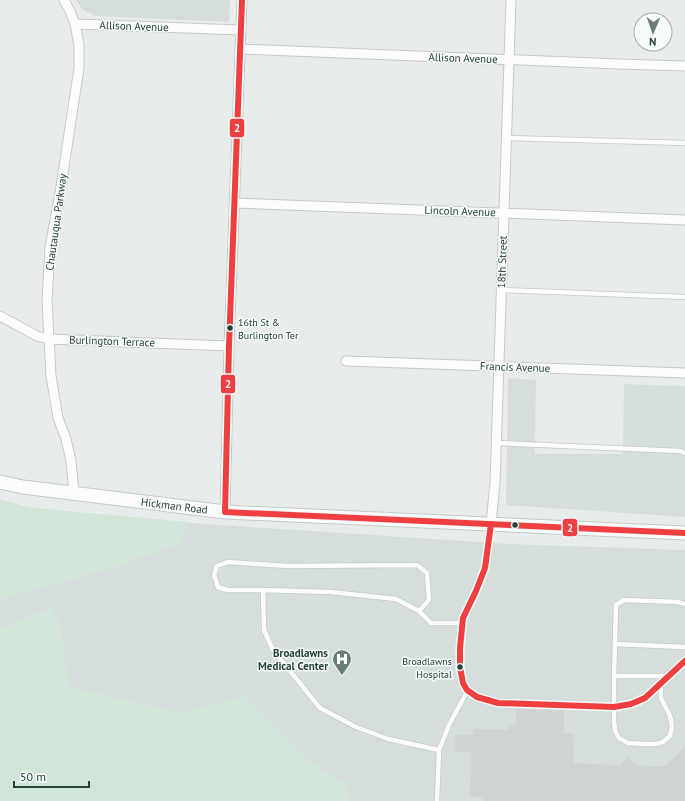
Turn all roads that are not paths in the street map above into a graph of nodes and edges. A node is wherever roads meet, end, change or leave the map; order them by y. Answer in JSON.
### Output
{"nodes":[{"id":1,"x":64,"y":0,"type":"edge"},
{"id":2,"x":242,"y":0,"type":"edge"},
{"id":3,"x":511,"y":0,"type":"edge"},
{"id":4,"x":75,"y":24,"type":"junction"},
{"id":5,"x":241,"y":30,"type":"junction"},
{"id":6,"x":240,"y":49,"type":"junction"},
{"id":7,"x":509,"y":60,"type":"junction"},
{"id":8,"x":685,"y":66,"type":"edge"},
{"id":9,"x":506,"y":138,"type":"junction"},
{"id":10,"x":685,"y":143,"type":"edge"},
{"id":11,"x":234,"y":202,"type":"junction"},
{"id":12,"x":504,"y":212,"type":"junction"},
{"id":13,"x":685,"y":220,"type":"edge"},
{"id":14,"x":501,"y":290,"type":"junction"},
{"id":15,"x":685,"y":297,"type":"edge"},
{"id":16,"x":0,"y":316,"type":"edge"},
{"id":17,"x":48,"y":339,"type":"junction"},
{"id":18,"x":229,"y":346,"type":"junction"},
{"id":19,"x":346,"y":361,"type":"dead end"},
{"id":20,"x":498,"y":366,"type":"junction"},
{"id":21,"x":685,"y":373,"type":"edge"},
{"id":22,"x":496,"y":443,"type":"junction"},
{"id":23,"x":685,"y":453,"type":"edge"},
{"id":24,"x":0,"y":482,"type":"edge"},
{"id":25,"x":74,"y":493,"type":"junction"},
{"id":26,"x":225,"y":512,"type":"junction"},
{"id":27,"x":491,"y":524,"type":"junction"},
{"id":28,"x":685,"y":533,"type":"edge"},
{"id":29,"x":263,"y":590,"type":"junction"},
{"id":30,"x":685,"y":604,"type":"edge"},
{"id":31,"x":419,"y":611,"type":"junction"},
{"id":32,"x":462,"y":623,"type":"junction"},
{"id":33,"x":615,"y":644,"type":"junction"},
{"id":34,"x":685,"y":647,"type":"edge"},
{"id":35,"x":685,"y":661,"type":"edge"},
{"id":36,"x":614,"y":676,"type":"junction"},
{"id":37,"x":668,"y":676,"type":"junction"},
{"id":38,"x":661,"y":683,"type":"junction"},
{"id":39,"x":468,"y":690,"type":"junction"},
{"id":40,"x":614,"y":708,"type":"junction"},
{"id":41,"x":439,"y":750,"type":"junction"},
{"id":42,"x":437,"y":801,"type":"edge"}],
"edges":[{"from":1,"to":4,"type":"street","name":"Chautauqua Parkway"},
{"from":2,"to":5,"type":"street"},
{"from":3,"to":7,"type":"street","name":"18th Street"},
{"from":4,"to":5,"type":"street","name":"Allison Avenue"},
{"from":4,"to":17,"type":"street","name":"Chautauqua Parkway"},
{"from":5,"to":6,"type":"street"},
{"from":6,"to":7,"type":"street","name":"Allison Avenue"},
{"from":6,"to":11,"type":"street"},
{"from":7,"to":8,"type":"street","name":"Allison Avenue"},
{"from":7,"to":9,"type":"street","name":"18th Street"},
{"from":9,"to":10,"type":"lane"},
{"from":9,"to":12,"type":"street","name":"18th Street"},
{"from":11,"to":12,"type":"street","name":"Lincoln Avenue"},
{"from":11,"to":18,"type":"street"},
{"from":12,"to":13,"type":"street","name":"Lincoln Avenue"},
{"from":12,"to":14,"type":"street","name":"18th Street"},
{"from":14,"to":15,"type":"lane"},
{"from":14,"to":20,"type":"street","name":"18th Street"},
{"from":16,"to":17,"type":"street","name":"Burlington Terrace"},
{"from":17,"to":18,"type":"street","name":"Burlington Terrace"},
{"from":17,"to":25,"type":"street","name":"Chautauqua Parkway"},
{"from":18,"to":26,"type":"street"},
{"from":19,"to":20,"type":"street","name":"Francis Avenue"},
{"from":20,"to":21,"type":"street","name":"Francis Avenue"},
{"from":20,"to":22,"type":"street","name":"18th Street"},
{"from":22,"to":23,"type":"lane"},
{"from":22,"to":27,"type":"street","name":"18th Street"},
{"from":24,"to":25,"type":"main road","name":"Hickman Road"},
{"from":25,"to":26,"type":"main road","name":"Hickman Road"},
{"from":26,"to":27,"type":"main road","name":"Hickman Road"},
{"from":27,"to":28,"type":"main road","name":"Hickman Road"},
{"from":27,"to":32,"type":"lane"},
{"from":29,"to":31,"type":"lane"},
{"from":29,"to":31,"type":"lane"},
{"from":29,"to":41,"type":"lane"},
{"from":30,"to":33,"type":"lane"},
{"from":31,"to":32,"type":"lane"},
{"from":32,"to":39,"type":"lane"},
{"from":33,"to":34,"type":"lane"},
{"from":33,"to":36,"type":"lane"},
{"from":35,"to":37,"type":"lane"},
{"from":36,"to":37,"type":"lane"},
{"from":36,"to":40,"type":"lane"},
{"from":37,"to":38,"type":"lane"},
{"from":38,"to":40,"type":"lane"},
{"from":38,"to":40,"type":"lane"},
{"from":39,"to":40,"type":"lane"},
{"from":39,"to":41,"type":"lane"},
{"from":41,"to":42,"type":"lane"}]}
